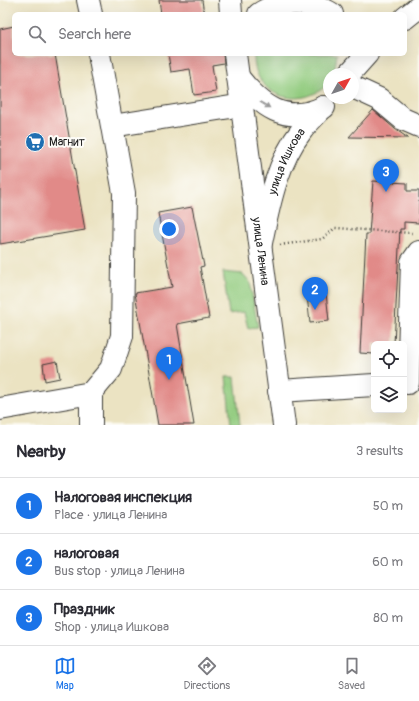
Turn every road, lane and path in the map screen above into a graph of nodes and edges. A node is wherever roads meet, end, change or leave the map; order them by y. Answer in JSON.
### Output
{"nodes":[{"id":1,"x":88,"y":0,"type":"edge"},
{"id":2,"x":230,"y":0,"type":"edge"},
{"id":3,"x":323,"y":5,"type":"edge"},
{"id":4,"x":419,"y":7,"type":"edge"},
{"id":5,"x":91,"y":12,"type":"edge"},
{"id":6,"x":231,"y":12,"type":"edge"},
{"id":7,"x":261,"y":12,"type":"edge"},
{"id":8,"x":407,"y":16,"type":"edge"},
{"id":9,"x":99,"y":56,"type":"edge"},
{"id":10,"x":235,"y":56,"type":"edge"},
{"id":11,"x":365,"y":56,"type":"edge"},
{"id":12,"x":355,"y":68,"type":"edge"},
{"id":13,"x":238,"y":77,"type":"junction"},
{"id":14,"x":359,"y":80,"type":"edge"},
{"id":15,"x":327,"y":104,"type":"edge"},
{"id":16,"x":328,"y":104,"type":"edge"},
{"id":17,"x":243,"y":105,"type":"junction"},
{"id":18,"x":112,"y":126,"type":"junction"},
{"id":19,"x":419,"y":126,"type":"edge"},
{"id":20,"x":260,"y":248,"type":"junction"},
{"id":21,"x":419,"y":252,"type":"edge"},
{"id":22,"x":410,"y":383,"type":"edge"},
{"id":23,"x":371,"y":385,"type":"edge"},
{"id":24,"x":279,"y":391,"type":"junction"},
{"id":25,"x":91,"y":393,"type":"junction"},
{"id":26,"x":0,"y":409,"type":"edge"},
{"id":27,"x":91,"y":425,"type":"edge"},
{"id":28,"x":284,"y":425,"type":"edge"}],
"edges":[{"from":1,"to":5,"type":"main road"},
{"from":2,"to":6,"type":"main road"},
{"from":3,"to":7,"type":"main road"},
{"from":4,"to":8,"type":"main road"},
{"from":9,"to":18,"type":"main road"},
{"from":10,"to":13,"type":"main road","name":"улица Ленина"},
{"from":11,"to":12,"type":"main road"},
{"from":13,"to":15,"type":"main road","one_way":true},
{"from":13,"to":17,"type":"main road","name":"улица Ленина"},
{"from":14,"to":19,"type":"main road"},
{"from":16,"to":20,"type":"main road","name":"улица Ишкова"},
{"from":17,"to":18,"type":"main road"},
{"from":17,"to":20,"type":"main road","name":"улица Ленина"},
{"from":18,"to":25,"type":"main road"},
{"from":20,"to":21,"type":"path"},
{"from":20,"to":24,"type":"main road","name":"улица Ленина"},
{"from":21,"to":22,"type":"main road"},
{"from":23,"to":24,"type":"main road"},
{"from":24,"to":28,"type":"main road","name":"улица Ленина"},
{"from":25,"to":26,"type":"main road"},
{"from":25,"to":27,"type":"main road"}]}
